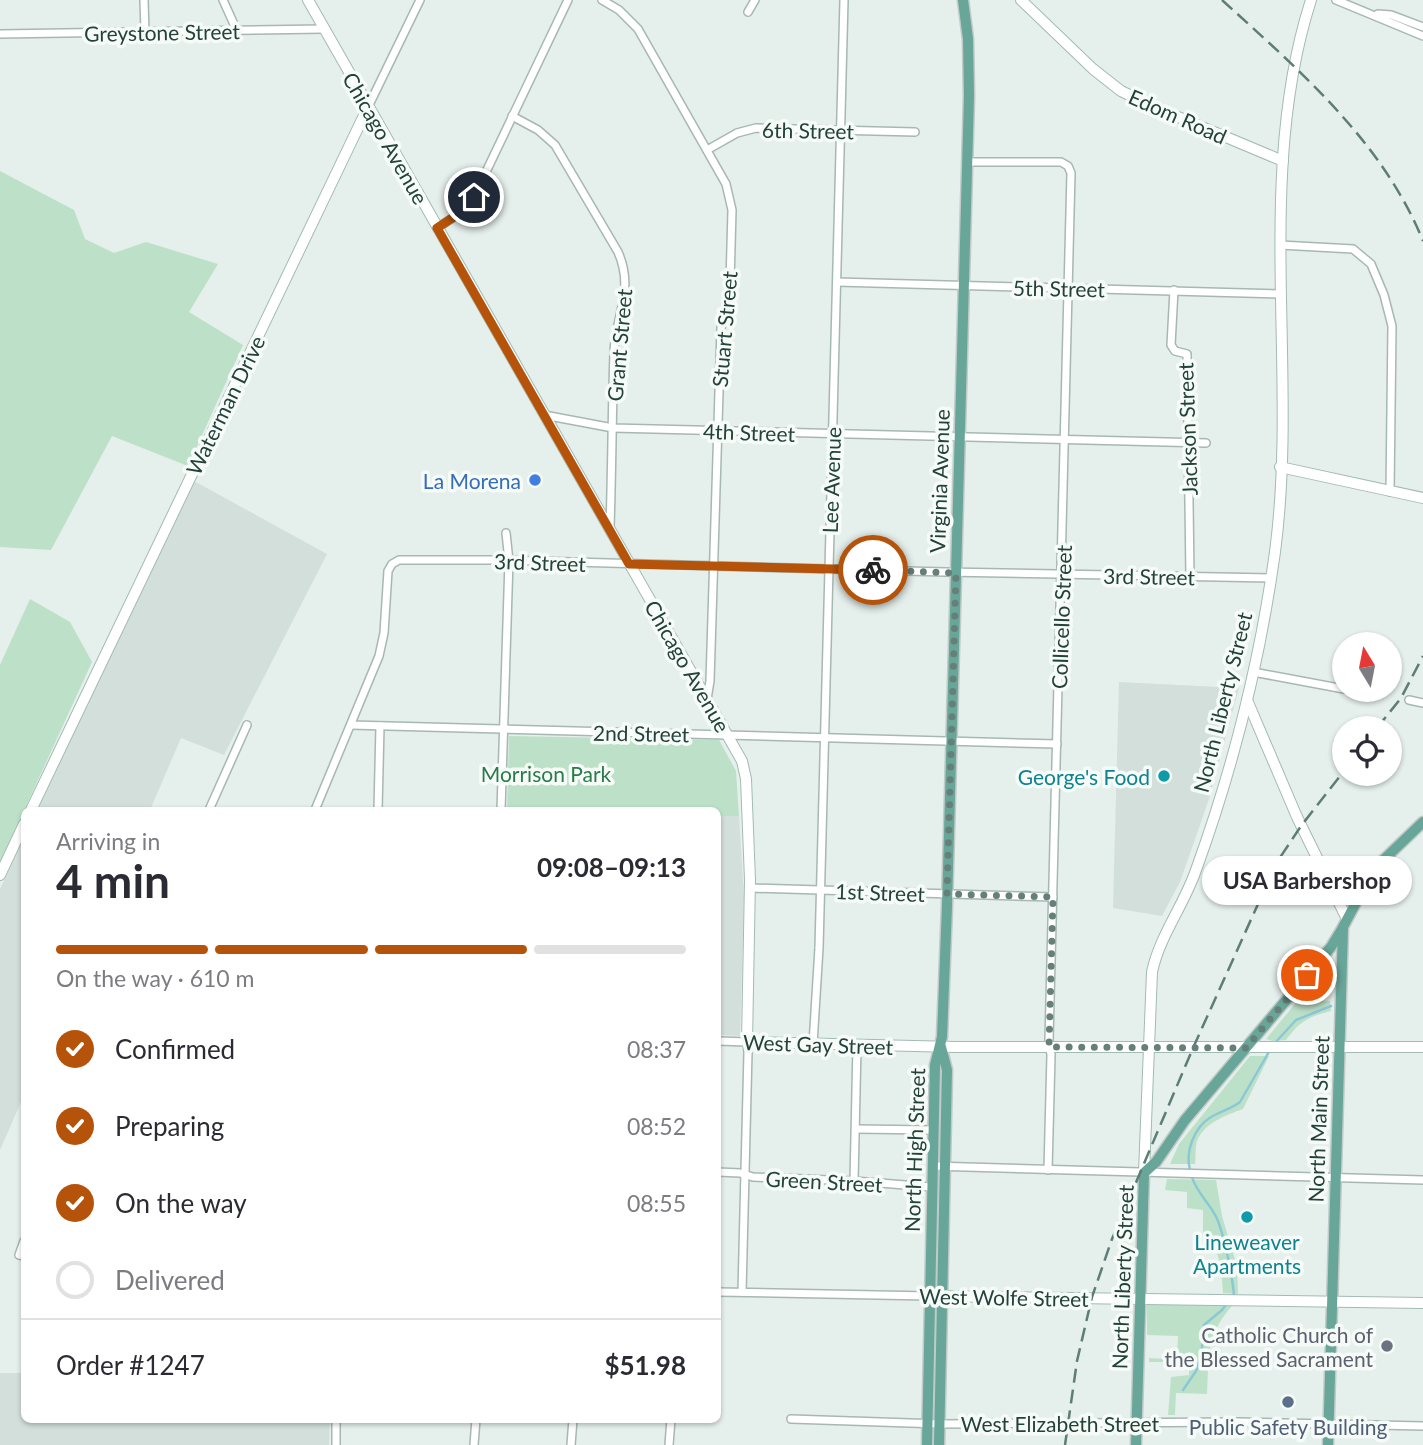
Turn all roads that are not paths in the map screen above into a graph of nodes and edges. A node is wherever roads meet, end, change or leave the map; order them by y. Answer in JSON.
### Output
{"nodes":[{"id":1,"x":144,"y":0,"type":"edge"},
{"id":2,"x":223,"y":0,"type":"edge"},
{"id":3,"x":308,"y":0,"type":"edge"},
{"id":4,"x":420,"y":0,"type":"edge"},
{"id":5,"x":568,"y":0,"type":"edge"},
{"id":6,"x":602,"y":0,"type":"edge"},
{"id":7,"x":755,"y":0,"type":"edge"},
{"id":8,"x":844,"y":0,"type":"edge"},
{"id":9,"x":963,"y":0,"type":"edge"},
{"id":10,"x":1020,"y":0,"type":"edge"},
{"id":11,"x":1311,"y":0,"type":"edge"},
{"id":12,"x":1336,"y":0,"type":"edge"},
{"id":13,"x":748,"y":12,"type":"dead end"},
{"id":14,"x":1370,"y":14,"type":"junction"},
{"id":15,"x":1423,"y":27,"type":"edge"},
{"id":16,"x":324,"y":29,"type":"junction"},
{"id":17,"x":237,"y":31,"type":"junction"},
{"id":18,"x":145,"y":32,"type":"junction"},
{"id":19,"x":0,"y":34,"type":"edge"},
{"id":20,"x":1423,"y":36,"type":"edge"},
{"id":21,"x":368,"y":107,"type":"junction"},
{"id":22,"x":512,"y":117,"type":"junction"},
{"id":23,"x":841,"y":130,"type":"junction"},
{"id":24,"x":915,"y":132,"type":"dead end"},
{"id":25,"x":706,"y":150,"type":"junction"},
{"id":26,"x":967,"y":162,"type":"junction"},
{"id":27,"x":1283,"y":162,"type":"junction"},
{"id":28,"x":437,"y":228,"type":"junction"},
{"id":29,"x":1280,"y":245,"type":"junction"},
{"id":30,"x":837,"y":282,"type":"junction"},
{"id":31,"x":964,"y":285,"type":"junction"},
{"id":32,"x":1069,"y":288,"type":"junction"},
{"id":33,"x":1174,"y":290,"type":"junction"},
{"id":34,"x":1281,"y":294,"type":"junction"},
{"id":35,"x":544,"y":415,"type":"junction"},
{"id":36,"x":613,"y":428,"type":"junction"},
{"id":37,"x":718,"y":431,"type":"junction"},
{"id":38,"x":832,"y":434,"type":"junction"},
{"id":39,"x":960,"y":437,"type":"junction"},
{"id":40,"x":1066,"y":440,"type":"junction"},
{"id":41,"x":1188,"y":442,"type":"junction"},
{"id":42,"x":1206,"y":443,"type":"dead end"},
{"id":43,"x":1280,"y":467,"type":"junction"},
{"id":44,"x":1390,"y":492,"type":"junction"},
{"id":45,"x":1423,"y":498,"type":"edge"},
{"id":46,"x":610,"y":531,"type":"junction"},
{"id":47,"x":506,"y":533,"type":"dead end"},
{"id":48,"x":509,"y":561,"type":"junction"},
{"id":49,"x":629,"y":564,"type":"junction"},
{"id":50,"x":714,"y":566,"type":"junction"},
{"id":51,"x":829,"y":569,"type":"junction"},
{"id":52,"x":956,"y":573,"type":"junction"},
{"id":53,"x":1062,"y":575,"type":"junction"},
{"id":54,"x":1190,"y":577,"type":"junction"},
{"id":55,"x":1270,"y":578,"type":"junction"},
{"id":56,"x":1253,"y":672,"type":"junction"},
{"id":57,"x":1332,"y":687,"type":"edge"},
{"id":58,"x":1246,"y":699,"type":"junction"},
{"id":59,"x":707,"y":700,"type":"junction"},
{"id":60,"x":1409,"y":700,"type":"dead end"},
{"id":61,"x":1423,"y":703,"type":"edge"},
{"id":62,"x":247,"y":725,"type":"dead end"},
{"id":63,"x":351,"y":725,"type":"junction"},
{"id":64,"x":380,"y":726,"type":"junction"},
{"id":65,"x":504,"y":730,"type":"junction"},
{"id":66,"x":727,"y":734,"type":"junction"},
{"id":67,"x":824,"y":739,"type":"junction"},
{"id":68,"x":952,"y":742,"type":"junction"},
{"id":69,"x":1057,"y":744,"type":"junction"},
{"id":70,"x":32,"y":807,"type":"edge"},
{"id":71,"x":210,"y":807,"type":"edge"},
{"id":72,"x":317,"y":807,"type":"edge"},
{"id":73,"x":378,"y":807,"type":"edge"},
{"id":74,"x":501,"y":807,"type":"edge"},
{"id":75,"x":1423,"y":822,"type":"edge"},
{"id":76,"x":21,"y":830,"type":"edge"},
{"id":77,"x":0,"y":875,"type":"edge"},
{"id":78,"x":750,"y":888,"type":"junction"},
{"id":79,"x":820,"y":890,"type":"junction"},
{"id":80,"x":947,"y":894,"type":"junction"},
{"id":81,"x":1053,"y":897,"type":"junction"},
{"id":82,"x":1345,"y":923,"type":"junction"},
{"id":83,"x":721,"y":1041,"type":"edge"},
{"id":84,"x":747,"y":1042,"type":"junction"},
{"id":85,"x":813,"y":1044,"type":"junction"},
{"id":86,"x":857,"y":1046,"type":"junction"},
{"id":87,"x":941,"y":1047,"type":"junction"},
{"id":88,"x":1049,"y":1047,"type":"junction"},
{"id":89,"x":1147,"y":1047,"type":"junction"},
{"id":90,"x":1339,"y":1047,"type":"junction"},
{"id":91,"x":1423,"y":1047,"type":"edge"},
{"id":92,"x":1246,"y":1048,"type":"junction"},
{"id":93,"x":856,"y":1129,"type":"junction"},
{"id":94,"x":933,"y":1130,"type":"junction"},
{"id":95,"x":932,"y":1166,"type":"junction"},
{"id":96,"x":945,"y":1167,"type":"junction"},
{"id":97,"x":1048,"y":1170,"type":"junction"},
{"id":98,"x":721,"y":1172,"type":"edge"},
{"id":99,"x":1144,"y":1173,"type":"junction"},
{"id":100,"x":746,"y":1175,"type":"junction"},
{"id":101,"x":1335,"y":1176,"type":"junction"},
{"id":102,"x":1423,"y":1180,"type":"edge"},
{"id":103,"x":854,"y":1181,"type":"junction"},
{"id":104,"x":931,"y":1187,"type":"junction"},
{"id":105,"x":721,"y":1292,"type":"edge"},
{"id":106,"x":742,"y":1293,"type":"junction"},
{"id":107,"x":929,"y":1296,"type":"junction"},
{"id":108,"x":942,"y":1296,"type":"junction"},
{"id":109,"x":1140,"y":1298,"type":"junction"},
{"id":110,"x":1332,"y":1302,"type":"junction"},
{"id":111,"x":1423,"y":1303,"type":"edge"},
{"id":112,"x":791,"y":1419,"type":"dead end"},
{"id":113,"x":336,"y":1423,"type":"edge"},
{"id":114,"x":476,"y":1423,"type":"edge"},
{"id":115,"x":573,"y":1423,"type":"edge"},
{"id":116,"x":671,"y":1423,"type":"edge"},
{"id":117,"x":927,"y":1423,"type":"junction"},
{"id":118,"x":1137,"y":1423,"type":"junction"},
{"id":119,"x":940,"y":1424,"type":"junction"},
{"id":120,"x":1329,"y":1424,"type":"junction"},
{"id":121,"x":1423,"y":1426,"type":"edge"},
{"id":122,"x":335,"y":1445,"type":"edge"},
{"id":123,"x":474,"y":1445,"type":"edge"},
{"id":124,"x":571,"y":1445,"type":"edge"},
{"id":125,"x":669,"y":1445,"type":"edge"},
{"id":126,"x":927,"y":1445,"type":"edge"},
{"id":127,"x":939,"y":1445,"type":"edge"},
{"id":128,"x":1136,"y":1445,"type":"edge"},
{"id":129,"x":1328,"y":1445,"type":"edge"}],
"edges":[{"from":1,"to":18,"type":"street"},
{"from":2,"to":17,"type":"street"},
{"from":3,"to":16,"type":"street","name":"Chicago Avenue"},
{"from":4,"to":21,"type":"street","name":"Waterman Drive"},
{"from":5,"to":22,"type":"street"},
{"from":6,"to":25,"type":"street","name":"Stuart Street"},
{"from":7,"to":13,"type":"street"},
{"from":8,"to":23,"type":"street","name":"Lee Avenue"},
{"from":9,"to":26,"type":"main road","name":"Virginia Avenue"},
{"from":10,"to":27,"type":"street","name":"Edom Road"},
{"from":11,"to":27,"type":"street","name":"North Liberty Street"},
{"from":12,"to":14,"type":"street"},
{"from":14,"to":15,"type":"street"},
{"from":14,"to":20,"type":"street"},
{"from":16,"to":17,"type":"street","name":"Greystone Street"},
{"from":16,"to":21,"type":"street","name":"Chicago Avenue"},
{"from":17,"to":18,"type":"street","name":"Greystone Street"},
{"from":18,"to":19,"type":"street","name":"Greystone Street"},
{"from":21,"to":28,"type":"street","name":"Chicago Avenue"},
{"from":21,"to":70,"type":"street","name":"Waterman Drive"},
{"from":22,"to":28,"type":"street"},
{"from":22,"to":36,"type":"street","name":"Grant Street"},
{"from":23,"to":24,"type":"street","name":"6th Street"},
{"from":23,"to":25,"type":"street","name":"6th Street"},
{"from":23,"to":30,"type":"street","name":"Lee Avenue"},
{"from":25,"to":37,"type":"street","name":"Stuart Street"},
{"from":26,"to":31,"type":"main road","name":"Virginia Avenue"},
{"from":26,"to":32,"type":"street","name":"Collicello Street"},
{"from":27,"to":29,"type":"street","name":"North Liberty Street"},
{"from":28,"to":35,"type":"street","name":"Chicago Avenue"},
{"from":29,"to":34,"type":"street","name":"North Liberty Street"},
{"from":29,"to":44,"type":"street"},
{"from":30,"to":31,"type":"street","name":"5th Street"},
{"from":30,"to":38,"type":"street","name":"Lee Avenue"},
{"from":31,"to":32,"type":"street","name":"5th Street"},
{"from":31,"to":39,"type":"main road","name":"Virginia Avenue"},
{"from":32,"to":33,"type":"street","name":"5th Street"},
{"from":32,"to":40,"type":"street","name":"Collicello Street"},
{"from":33,"to":34,"type":"street","name":"5th Street"},
{"from":33,"to":41,"type":"street","name":"Jackson Street"},
{"from":34,"to":43,"type":"street","name":"North Liberty Street"},
{"from":35,"to":36,"type":"street","name":"4th Street"},
{"from":35,"to":46,"type":"street","name":"Chicago Avenue"},
{"from":36,"to":37,"type":"street","name":"4th Street"},
{"from":36,"to":46,"type":"street","name":"Grant Street"},
{"from":37,"to":38,"type":"street","name":"4th Street"},
{"from":37,"to":50,"type":"street","name":"Stuart Street"},
{"from":38,"to":39,"type":"street","name":"4th Street"},
{"from":38,"to":51,"type":"street","name":"Lee Avenue"},
{"from":39,"to":40,"type":"street","name":"4th Street"},
{"from":39,"to":52,"type":"main road","name":"Virginia Avenue"},
{"from":40,"to":41,"type":"street","name":"4th Street"},
{"from":40,"to":53,"type":"street","name":"Collicello Street"},
{"from":41,"to":42,"type":"street","name":"4th Street"},
{"from":41,"to":54,"type":"street","name":"Jackson Street"},
{"from":43,"to":44,"type":"street"},
{"from":43,"to":55,"type":"street","name":"North Liberty Street"},
{"from":44,"to":45,"type":"street"},
{"from":46,"to":49,"type":"street","name":"Chicago Avenue"},
{"from":47,"to":48,"type":"street"},
{"from":48,"to":49,"type":"street","name":"3rd Street"},
{"from":48,"to":63,"type":"street","name":"3rd Street"},
{"from":48,"to":65,"type":"street"},
{"from":49,"to":50,"type":"street","name":"3rd Street"},
{"from":49,"to":59,"type":"street","name":"Chicago Avenue"},
{"from":50,"to":51,"type":"street","name":"3rd Street"},
{"from":50,"to":59,"type":"street","name":"Stuart Street"},
{"from":51,"to":52,"type":"street","name":"3rd Street"},
{"from":51,"to":67,"type":"street","name":"Lee Avenue"},
{"from":52,"to":53,"type":"street","name":"3rd Street"},
{"from":52,"to":68,"type":"main road","name":"Virginia Avenue"},
{"from":53,"to":54,"type":"street","name":"3rd Street"},
{"from":53,"to":69,"type":"street","name":"Collicello Street"},
{"from":54,"to":55,"type":"street","name":"3rd Street"},
{"from":55,"to":56,"type":"street","name":"North Liberty Street"},
{"from":56,"to":57,"type":"street"},
{"from":56,"to":58,"type":"street","name":"North Liberty Street"},
{"from":58,"to":82,"type":"street"},
{"from":58,"to":89,"type":"street","name":"North Liberty Street"},
{"from":59,"to":66,"type":"street","name":"Chicago Avenue"},
{"from":60,"to":61,"type":"street"},
{"from":62,"to":71,"type":"street"},
{"from":63,"to":64,"type":"street","name":"2nd Street"},
{"from":63,"to":72,"type":"street"},
{"from":64,"to":65,"type":"street","name":"2nd Street"},
{"from":64,"to":73,"type":"street"},
{"from":65,"to":66,"type":"street","name":"2nd Street"},
{"from":65,"to":74,"type":"street"},
{"from":66,"to":67,"type":"street","name":"2nd Street"},
{"from":66,"to":78,"type":"street","name":"Chicago Avenue"},
{"from":67,"to":68,"type":"street","name":"2nd Street"},
{"from":67,"to":79,"type":"street","name":"Lee Avenue"},
{"from":68,"to":69,"type":"street","name":"2nd Street"},
{"from":68,"to":80,"type":"main road","name":"Virginia Avenue"},
{"from":69,"to":81,"type":"street","name":"Collicello Street"},
{"from":75,"to":82,"type":"main road","name":"North Main Street"},
{"from":76,"to":77,"type":"street"},
{"from":78,"to":79,"type":"street","name":"1st Street"},
{"from":78,"to":84,"type":"street","name":"Chicago Avenue"},
{"from":79,"to":80,"type":"street","name":"1st Street"},
{"from":79,"to":85,"type":"street","name":"Lee Avenue"},
{"from":80,"to":81,"type":"street","name":"1st Street"},
{"from":80,"to":87,"type":"main road","name":"Virginia Avenue"},
{"from":81,"to":88,"type":"street","name":"Collicello Street"},
{"from":82,"to":90,"type":"main road","name":"North Main Street"},
{"from":82,"to":92,"type":"main road"},
{"from":83,"to":84,"type":"street","name":"West Gay Street"},
{"from":84,"to":85,"type":"street","name":"West Gay Street"},
{"from":84,"to":100,"type":"street","name":"Chicago Avenue"},
{"from":85,"to":86,"type":"street","name":"West Gay Street"},
{"from":86,"to":87,"type":"street","name":"West Gay Street"},
{"from":86,"to":93,"type":"street"},
{"from":87,"to":88,"type":"street","name":"West Gay Street"},
{"from":87,"to":94,"type":"main road","name":"North High Street"},
{"from":87,"to":96,"type":"main road","name":"North High Street"},
{"from":88,"to":89,"type":"street","name":"West Gay Street"},
{"from":88,"to":97,"type":"street","name":"Collicello Street"},
{"from":89,"to":92,"type":"street","name":"West Gay Street"},
{"from":89,"to":99,"type":"street","name":"North Liberty Street"},
{"from":90,"to":91,"type":"street","name":"West Gay Street"},
{"from":90,"to":92,"type":"street","name":"West Gay Street"},
{"from":90,"to":101,"type":"main road","name":"North Main Street"},
{"from":92,"to":99,"type":"main road"},
{"from":93,"to":94,"type":"street"},
{"from":93,"to":103,"type":"street"},
{"from":94,"to":95,"type":"main road","name":"North High Street"},
{"from":95,"to":96,"type":"street"},
{"from":95,"to":104,"type":"main road","name":"North High Street"},
{"from":96,"to":97,"type":"street"},
{"from":96,"to":108,"type":"main road","name":"North High Street"},
{"from":97,"to":99,"type":"street"},
{"from":98,"to":100,"type":"street","name":"Green Street"},
{"from":99,"to":101,"type":"street"},
{"from":99,"to":109,"type":"main road","name":"North Liberty Street"},
{"from":100,"to":103,"type":"street","name":"Green Street"},
{"from":100,"to":106,"type":"street","name":"Chicago Avenue"},
{"from":101,"to":102,"type":"street"},
{"from":101,"to":110,"type":"main road","name":"North Main Street"},
{"from":103,"to":104,"type":"street","name":"Green Street"},
{"from":104,"to":107,"type":"main road","name":"North High Street"},
{"from":105,"to":106,"type":"street","name":"West Wolfe Street"},
{"from":106,"to":107,"type":"street","name":"West Wolfe Street"},
{"from":107,"to":108,"type":"street","name":"West Wolfe Street"},
{"from":107,"to":117,"type":"main road","name":"North High Street"},
{"from":108,"to":109,"type":"street","name":"West Wolfe Street"},
{"from":108,"to":119,"type":"main road","name":"North High Street"},
{"from":109,"to":110,"type":"street","name":"West Wolfe Street"},
{"from":109,"to":118,"type":"main road","name":"North Liberty Street"},
{"from":110,"to":111,"type":"street","name":"West Wolfe Street"},
{"from":110,"to":120,"type":"main road","name":"North Main Street"},
{"from":112,"to":117,"type":"street","name":"West Elizabeth Street"},
{"from":113,"to":122,"type":"street"},
{"from":114,"to":123,"type":"street"},
{"from":115,"to":124,"type":"street"},
{"from":116,"to":125,"type":"street"},
{"from":117,"to":119,"type":"street","name":"West Elizabeth Street"},
{"from":117,"to":126,"type":"main road","name":"North High Street"},
{"from":118,"to":119,"type":"street","name":"West Elizabeth Street"},
{"from":118,"to":120,"type":"street","name":"West Elizabeth Street"},
{"from":118,"to":128,"type":"main road","name":"North Liberty Street"},
{"from":119,"to":127,"type":"main road","name":"North High Street"},
{"from":120,"to":121,"type":"street","name":"West Elizabeth Street"},
{"from":120,"to":129,"type":"main road","name":"North Main Street"}]}
